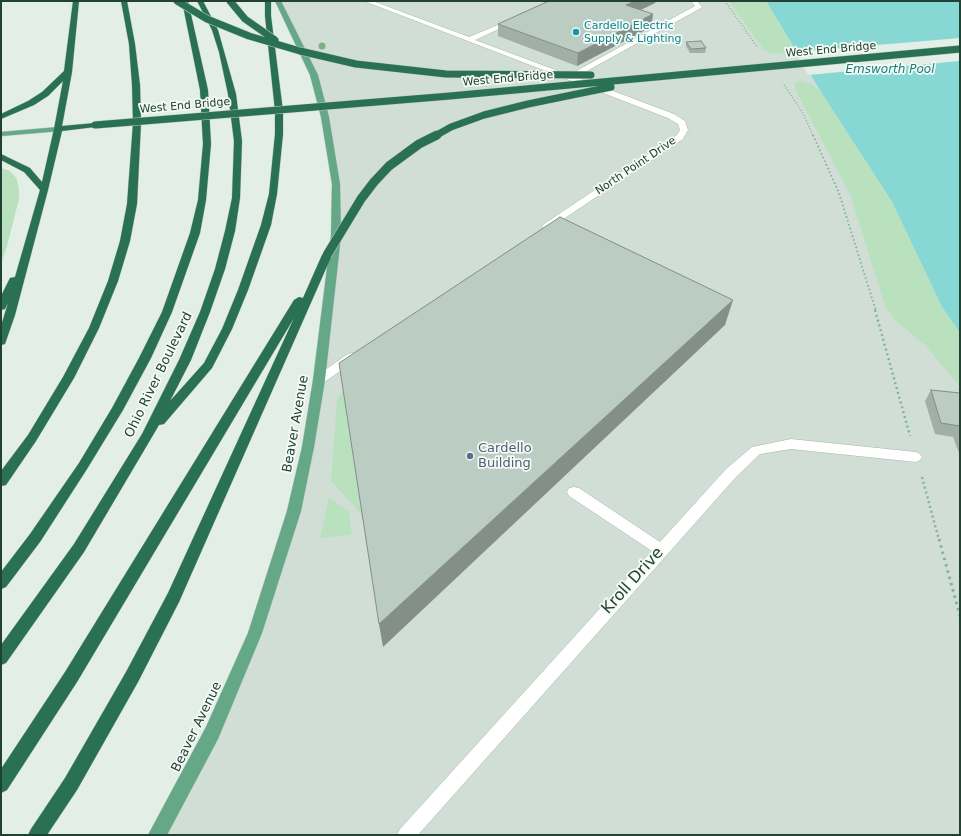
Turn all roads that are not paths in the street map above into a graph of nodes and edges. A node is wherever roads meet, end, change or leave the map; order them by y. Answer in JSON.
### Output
{"nodes":[{"id":1,"x":76,"y":1,"type":"edge"},
{"id":2,"x":124,"y":1,"type":"edge"},
{"id":3,"x":177,"y":1,"type":"edge"},
{"id":4,"x":185,"y":1,"type":"edge"},
{"id":5,"x":200,"y":1,"type":"edge"},
{"id":6,"x":230,"y":1,"type":"edge"},
{"id":7,"x":268,"y":1,"type":"edge"},
{"id":8,"x":278,"y":1,"type":"edge"},
{"id":9,"x":367,"y":1,"type":"edge"},
{"id":10,"x":694,"y":1,"type":"edge"},
{"id":11,"x":519,"y":17,"type":"edge"},
{"id":12,"x":469,"y":40,"type":"junction"},
{"id":13,"x":960,"y":49,"type":"edge"},
{"id":14,"x":300,"y":51,"type":"junction"},
{"id":15,"x":68,"y":72,"type":"junction"},
{"id":16,"x":671,"y":75,"type":"junction"},
{"id":17,"x":569,"y":78,"type":"junction"},
{"id":18,"x":1,"y":117,"type":"edge"},
{"id":19,"x":58,"y":129,"type":"junction"},
{"id":20,"x":1,"y":134,"type":"edge"},
{"id":21,"x":1,"y":157,"type":"edge"},
{"id":22,"x":44,"y":190,"type":"junction"},
{"id":23,"x":541,"y":230,"type":"edge"},
{"id":24,"x":27,"y":254,"type":"junction"},
{"id":25,"x":327,"y":255,"type":"junction"},
{"id":26,"x":1,"y":307,"type":"edge"},
{"id":27,"x":1,"y":341,"type":"edge"},
{"id":28,"x":357,"y":354,"type":"edge"},
{"id":29,"x":319,"y":380,"type":"junction"},
{"id":30,"x":147,"y":436,"type":"junction"},
{"id":31,"x":916,"y":457,"type":"dead end"},
{"id":32,"x":1,"y":481,"type":"edge"},
{"id":33,"x":574,"y":492,"type":"dead end"},
{"id":34,"x":661,"y":550,"type":"junction"},
{"id":35,"x":1,"y":583,"type":"edge"},
{"id":36,"x":1,"y":658,"type":"edge"},
{"id":37,"x":1,"y":784,"type":"edge"},
{"id":38,"x":37,"y":835,"type":"edge"},
{"id":39,"x":157,"y":835,"type":"edge"},
{"id":40,"x":406,"y":835,"type":"edge"}],
"edges":[{"from":1,"to":15,"type":"highway"},
{"from":2,"to":32,"type":"highway"},
{"from":3,"to":14,"type":"highway","bridge":true},
{"from":4,"to":35,"type":"highway"},
{"from":5,"to":30,"type":"highway","name":"Ohio River Boulevard"},
{"from":6,"to":14,"type":"highway","bridge":true},
{"from":7,"to":30,"type":"highway"},
{"from":8,"to":29,"type":"main road","name":"Beaver Avenue"},
{"from":9,"to":12,"type":"street","name":"North Point Drive"},
{"from":10,"to":17,"type":"street"},
{"from":11,"to":12,"type":"street"},
{"from":12,"to":17,"type":"street","name":"North Point Drive"},
{"from":13,"to":16,"type":"highway","name":"West End Bridge","bridge":true},
{"from":14,"to":16,"type":"highway","bridge":true},
{"from":15,"to":18,"type":"highway"},
{"from":15,"to":19,"type":"highway"},
{"from":16,"to":19,"type":"highway","name":"West End Bridge","bridge":true},
{"from":16,"to":25,"type":"highway","bridge":true},
{"from":17,"to":23,"type":"street","name":"North Point Drive"},
{"from":19,"to":20,"type":"main road"},
{"from":19,"to":22,"type":"highway"},
{"from":21,"to":22,"type":"highway"},
{"from":22,"to":24,"type":"highway"},
{"from":24,"to":26,"type":"highway"},
{"from":24,"to":27,"type":"highway"},
{"from":25,"to":37,"type":"highway"},
{"from":25,"to":38,"type":"highway"},
{"from":28,"to":29,"type":"street"},
{"from":29,"to":39,"type":"main road","name":"Beaver Avenue"},
{"from":30,"to":36,"type":"highway","name":"Ohio River Boulevard"},
{"from":31,"to":34,"type":"street","name":"Kroll Drive"},
{"from":33,"to":34,"type":"street"},
{"from":34,"to":40,"type":"street","name":"Kroll Drive"}]}
